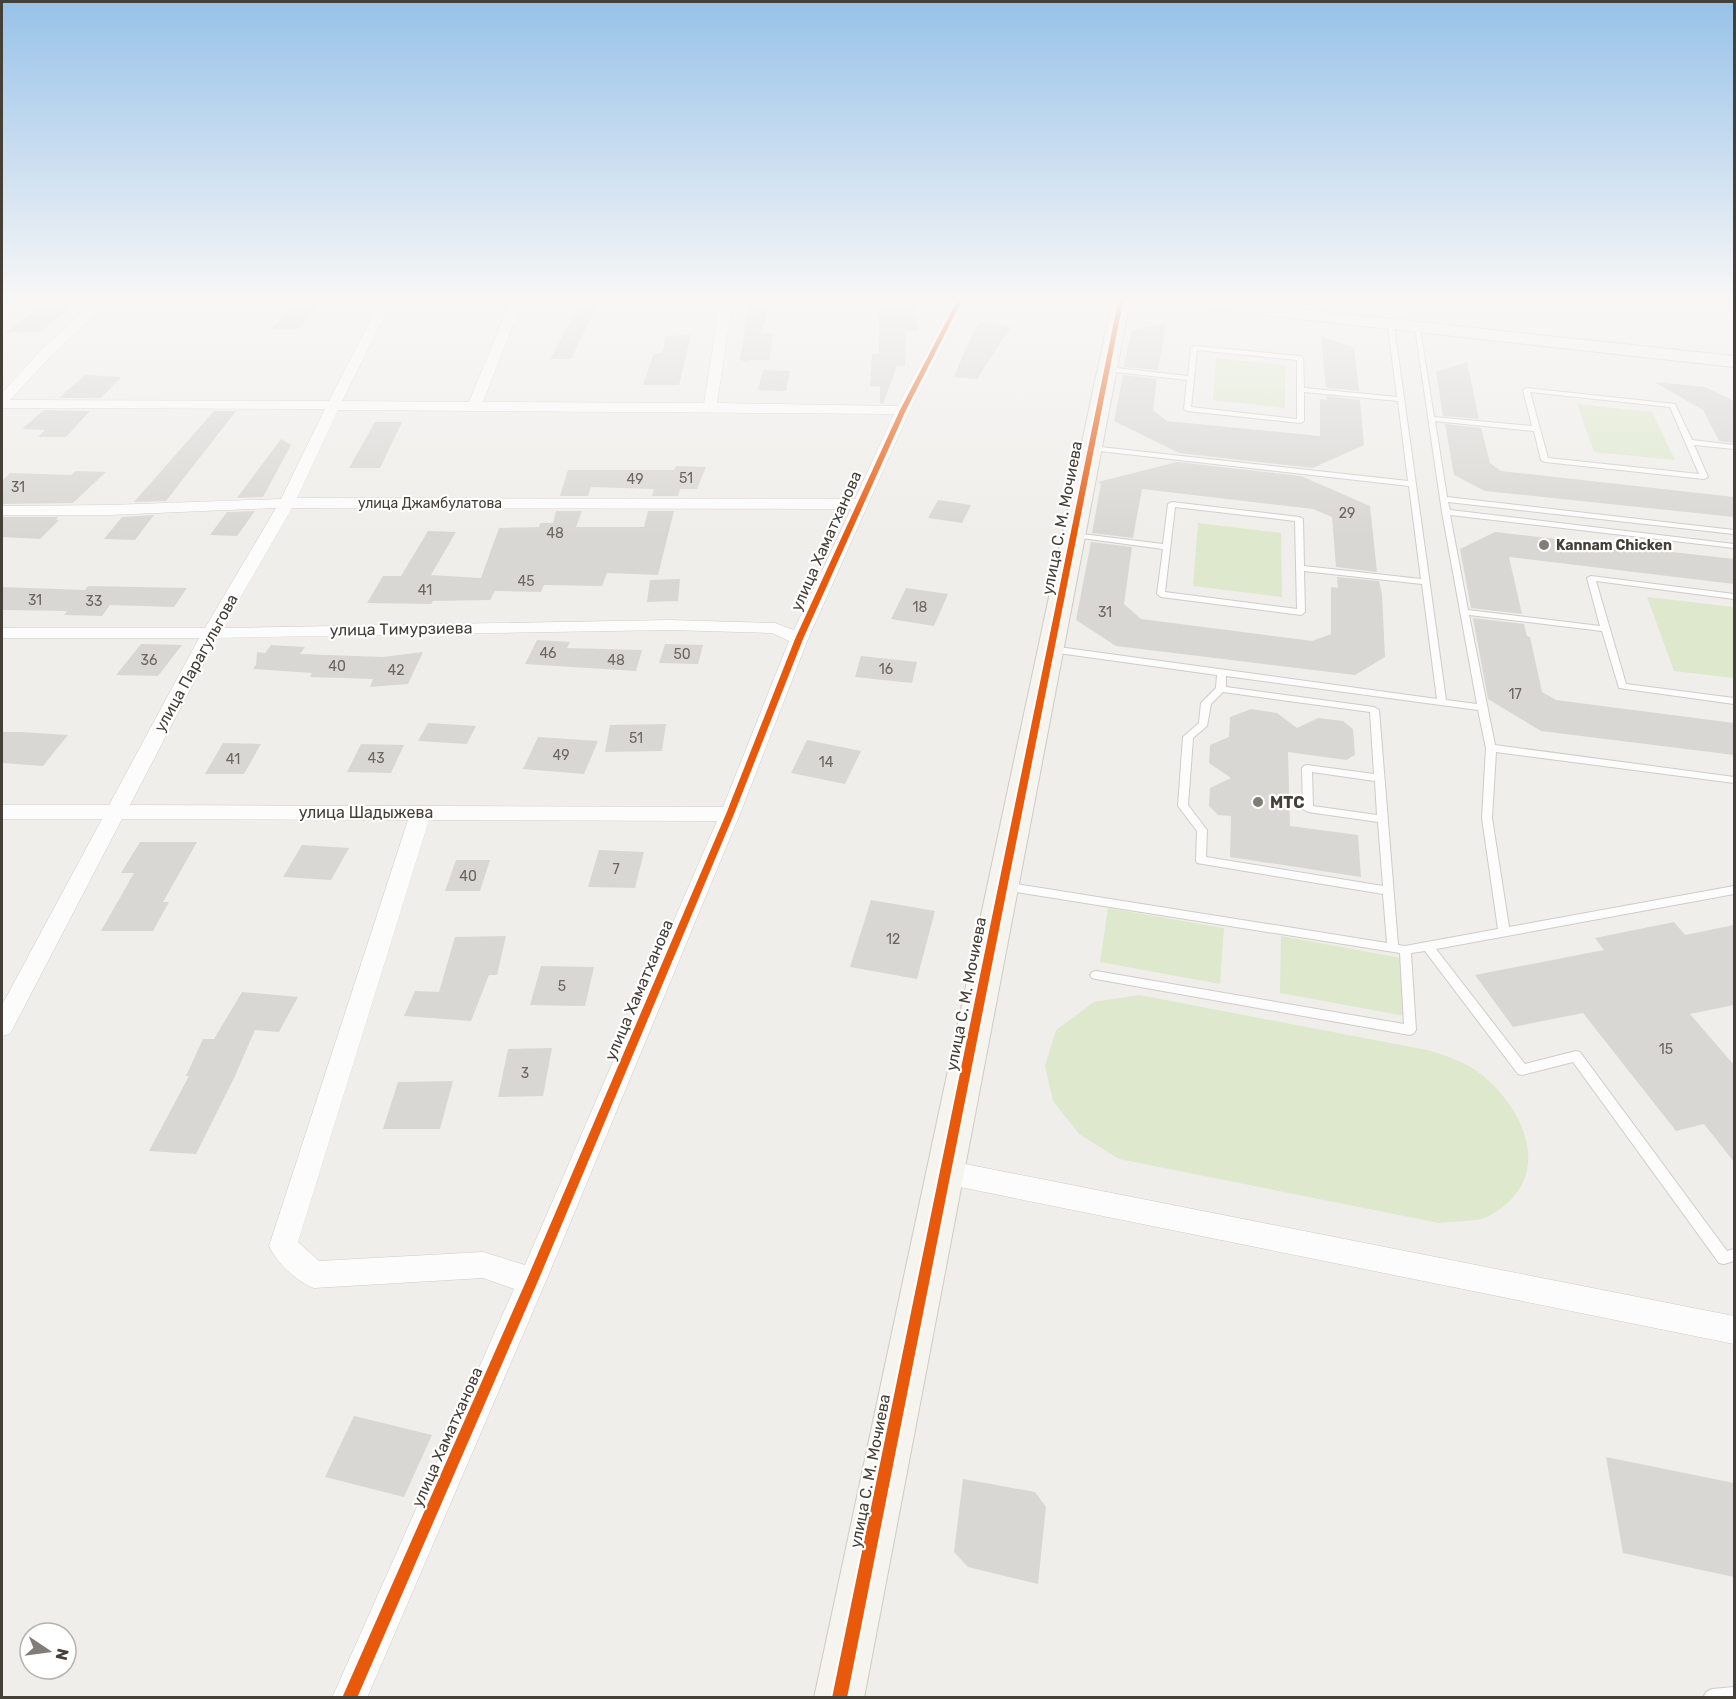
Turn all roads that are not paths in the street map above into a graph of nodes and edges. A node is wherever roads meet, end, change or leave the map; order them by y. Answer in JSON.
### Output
{"nodes":[{"id":1,"x":26,"y":376,"type":"edge"},
{"id":2,"x":348,"y":376,"type":"edge"},
{"id":3,"x":486,"y":376,"type":"edge"},
{"id":4,"x":715,"y":376,"type":"edge"},
{"id":5,"x":921,"y":376,"type":"edge"},
{"id":6,"x":1106,"y":376,"type":"edge"},
{"id":7,"x":1175,"y":376,"type":"edge"},
{"id":8,"x":1301,"y":376,"type":"edge"},
{"id":9,"x":1397,"y":376,"type":"edge"},
{"id":10,"x":1424,"y":376,"type":"edge"},
{"id":11,"x":1191,"y":378,"type":"joint"},
{"id":12,"x":1301,"y":390,"type":"junction"},
{"id":13,"x":1400,"y":399,"type":"junction"},
{"id":14,"x":2,"y":403,"type":"edge"},
{"id":15,"x":333,"y":406,"type":"junction"},
{"id":16,"x":474,"y":407,"type":"junction"},
{"id":17,"x":710,"y":407,"type":"junction"},
{"id":18,"x":903,"y":410,"type":"junction"},
{"id":19,"x":1431,"y":419,"type":"junction"},
{"id":20,"x":1537,"y":429,"type":"junction"},
{"id":21,"x":1689,"y":442,"type":"junction"},
{"id":22,"x":1734,"y":447,"type":"edge"},
{"id":23,"x":1091,"y":448,"type":"junction"},
{"id":24,"x":1411,"y":484,"type":"junction"},
{"id":25,"x":1444,"y":499,"type":"junction"},
{"id":26,"x":287,"y":503,"type":"junction"},
{"id":27,"x":859,"y":504,"type":"junction"},
{"id":28,"x":2,"y":510,"type":"edge"},
{"id":29,"x":1446,"y":512,"type":"junction"},
{"id":30,"x":1734,"y":532,"type":"edge"},
{"id":31,"x":1074,"y":536,"type":"junction"},
{"id":32,"x":1734,"y":546,"type":"edge"},
{"id":33,"x":1167,"y":547,"type":"junction"},
{"id":34,"x":1300,"y":568,"type":"junction"},
{"id":35,"x":1425,"y":582,"type":"junction"},
{"id":36,"x":1734,"y":596,"type":"edge"},
{"id":37,"x":1464,"y":612,"type":"junction"},
{"id":38,"x":1606,"y":629,"type":"junction"},
{"id":39,"x":2,"y":633,"type":"edge"},
{"id":40,"x":211,"y":633,"type":"junction"},
{"id":41,"x":799,"y":639,"type":"junction"},
{"id":42,"x":1050,"y":650,"type":"junction"},
{"id":43,"x":1222,"y":673,"type":"junction"},
{"id":44,"x":1221,"y":689,"type":"junction"},
{"id":45,"x":1734,"y":701,"type":"edge"},
{"id":46,"x":1442,"y":702,"type":"junction"},
{"id":47,"x":1482,"y":708,"type":"junction"},
{"id":48,"x":1491,"y":748,"type":"junction"},
{"id":49,"x":1379,"y":778,"type":"junction"},
{"id":50,"x":1734,"y":780,"type":"edge"},
{"id":51,"x":2,"y":812,"type":"edge"},
{"id":52,"x":115,"y":812,"type":"junction"},
{"id":53,"x":422,"y":812,"type":"junction"},
{"id":54,"x":730,"y":814,"type":"junction"},
{"id":55,"x":1383,"y":819,"type":"junction"},
{"id":56,"x":1003,"y":886,"type":"junction"},
{"id":57,"x":1734,"y":890,"type":"edge"},
{"id":58,"x":1388,"y":891,"type":"junction"},
{"id":59,"x":1504,"y":932,"type":"junction"},
{"id":60,"x":1428,"y":946,"type":"junction"},
{"id":61,"x":1399,"y":949,"type":"junction"},
{"id":62,"x":1096,"y":975,"type":"dead end"},
{"id":63,"x":2,"y":1027,"type":"edge"},
{"id":64,"x":945,"y":1172,"type":"junction"},
{"id":65,"x":1734,"y":1256,"type":"edge"},
{"id":66,"x":532,"y":1281,"type":"junction"},
{"id":67,"x":1734,"y":1330,"type":"edge"},
{"id":68,"x":1734,"y":1696,"type":"edge"},
{"id":69,"x":349,"y":1698,"type":"edge"},
{"id":70,"x":839,"y":1698,"type":"edge"},
{"id":71,"x":1712,"y":1698,"type":"edge"}],
"edges":[{"from":1,"to":14,"type":"street"},
{"from":2,"to":15,"type":"street","name":"улица Парагульгова"},
{"from":3,"to":16,"type":"street"},
{"from":4,"to":17,"type":"street"},
{"from":5,"to":18,"type":"street","name":"улица Хаматханова"},
{"from":6,"to":23,"type":"street","name":"улица С. М. Мочиева"},
{"from":7,"to":11,"type":"lane"},
{"from":8,"to":12,"type":"lane"},
{"from":9,"to":13,"type":"lane"},
{"from":10,"to":19,"type":"lane"},
{"from":11,"to":12,"type":"lane"},
{"from":12,"to":13,"type":"lane"},
{"from":13,"to":24,"type":"lane"},
{"from":14,"to":15,"type":"street"},
{"from":15,"to":16,"type":"street"},
{"from":15,"to":26,"type":"street","name":"улица Парагульгова"},
{"from":16,"to":17,"type":"street"},
{"from":17,"to":18,"type":"street"},
{"from":18,"to":27,"type":"street","name":"улица Хаматханова"},
{"from":19,"to":20,"type":"lane"},
{"from":19,"to":25,"type":"lane"},
{"from":20,"to":21,"type":"lane"},
{"from":20,"to":21,"type":"lane"},
{"from":21,"to":22,"type":"lane"},
{"from":23,"to":24,"type":"lane"},
{"from":23,"to":31,"type":"street","name":"улица С. М. Мочиева"},
{"from":24,"to":35,"type":"lane"},
{"from":25,"to":29,"type":"lane"},
{"from":25,"to":30,"type":"lane"},
{"from":26,"to":27,"type":"street","name":"улица Джамбулатова"},
{"from":26,"to":28,"type":"street","name":"улица Джамбулатова"},
{"from":26,"to":40,"type":"street","name":"улица Парагульгова"},
{"from":27,"to":41,"type":"street","name":"улица Хаматханова"},
{"from":29,"to":32,"type":"lane"},
{"from":29,"to":37,"type":"lane"},
{"from":31,"to":33,"type":"lane"},
{"from":31,"to":42,"type":"street","name":"улица С. М. Мочиева"},
{"from":33,"to":34,"type":"lane"},
{"from":33,"to":34,"type":"lane"},
{"from":34,"to":35,"type":"lane"},
{"from":35,"to":46,"type":"lane"},
{"from":36,"to":38,"type":"lane"},
{"from":37,"to":38,"type":"lane"},
{"from":37,"to":47,"type":"lane"},
{"from":38,"to":45,"type":"lane"},
{"from":39,"to":40,"type":"street","name":"улица Тимурзиева"},
{"from":40,"to":41,"type":"street","name":"улица Тимурзиева"},
{"from":40,"to":52,"type":"street","name":"улица Парагульгова"},
{"from":41,"to":54,"type":"street","name":"улица Хаматханова"},
{"from":42,"to":43,"type":"lane"},
{"from":42,"to":56,"type":"street","name":"улица С. М. Мочиева"},
{"from":43,"to":44,"type":"lane"},
{"from":43,"to":46,"type":"lane"},
{"from":44,"to":49,"type":"lane"},
{"from":44,"to":58,"type":"lane"},
{"from":46,"to":47,"type":"lane"},
{"from":47,"to":48,"type":"lane"},
{"from":48,"to":50,"type":"lane"},
{"from":48,"to":59,"type":"lane"},
{"from":49,"to":55,"type":"lane"},
{"from":49,"to":55,"type":"lane"},
{"from":51,"to":52,"type":"street","name":"улица Шадыжева"},
{"from":52,"to":53,"type":"street","name":"улица Шадыжева"},
{"from":52,"to":63,"type":"street","name":"улица Парагульгова"},
{"from":53,"to":54,"type":"street","name":"улица Шадыжева"},
{"from":53,"to":66,"type":"street"},
{"from":54,"to":66,"type":"street","name":"улица Хаматханова"},
{"from":55,"to":58,"type":"lane"},
{"from":56,"to":61,"type":"lane"},
{"from":56,"to":64,"type":"street","name":"улица С. М. Мочиева"},
{"from":57,"to":59,"type":"lane"},
{"from":58,"to":61,"type":"lane"},
{"from":59,"to":60,"type":"lane"},
{"from":60,"to":61,"type":"lane"},
{"from":60,"to":65,"type":"lane"},
{"from":61,"to":62,"type":"lane"},
{"from":64,"to":67,"type":"street"},
{"from":64,"to":70,"type":"street","name":"улица С. М. Мочиева"},
{"from":66,"to":69,"type":"street","name":"улица Хаматханова"},
{"from":68,"to":71,"type":"lane"}]}
